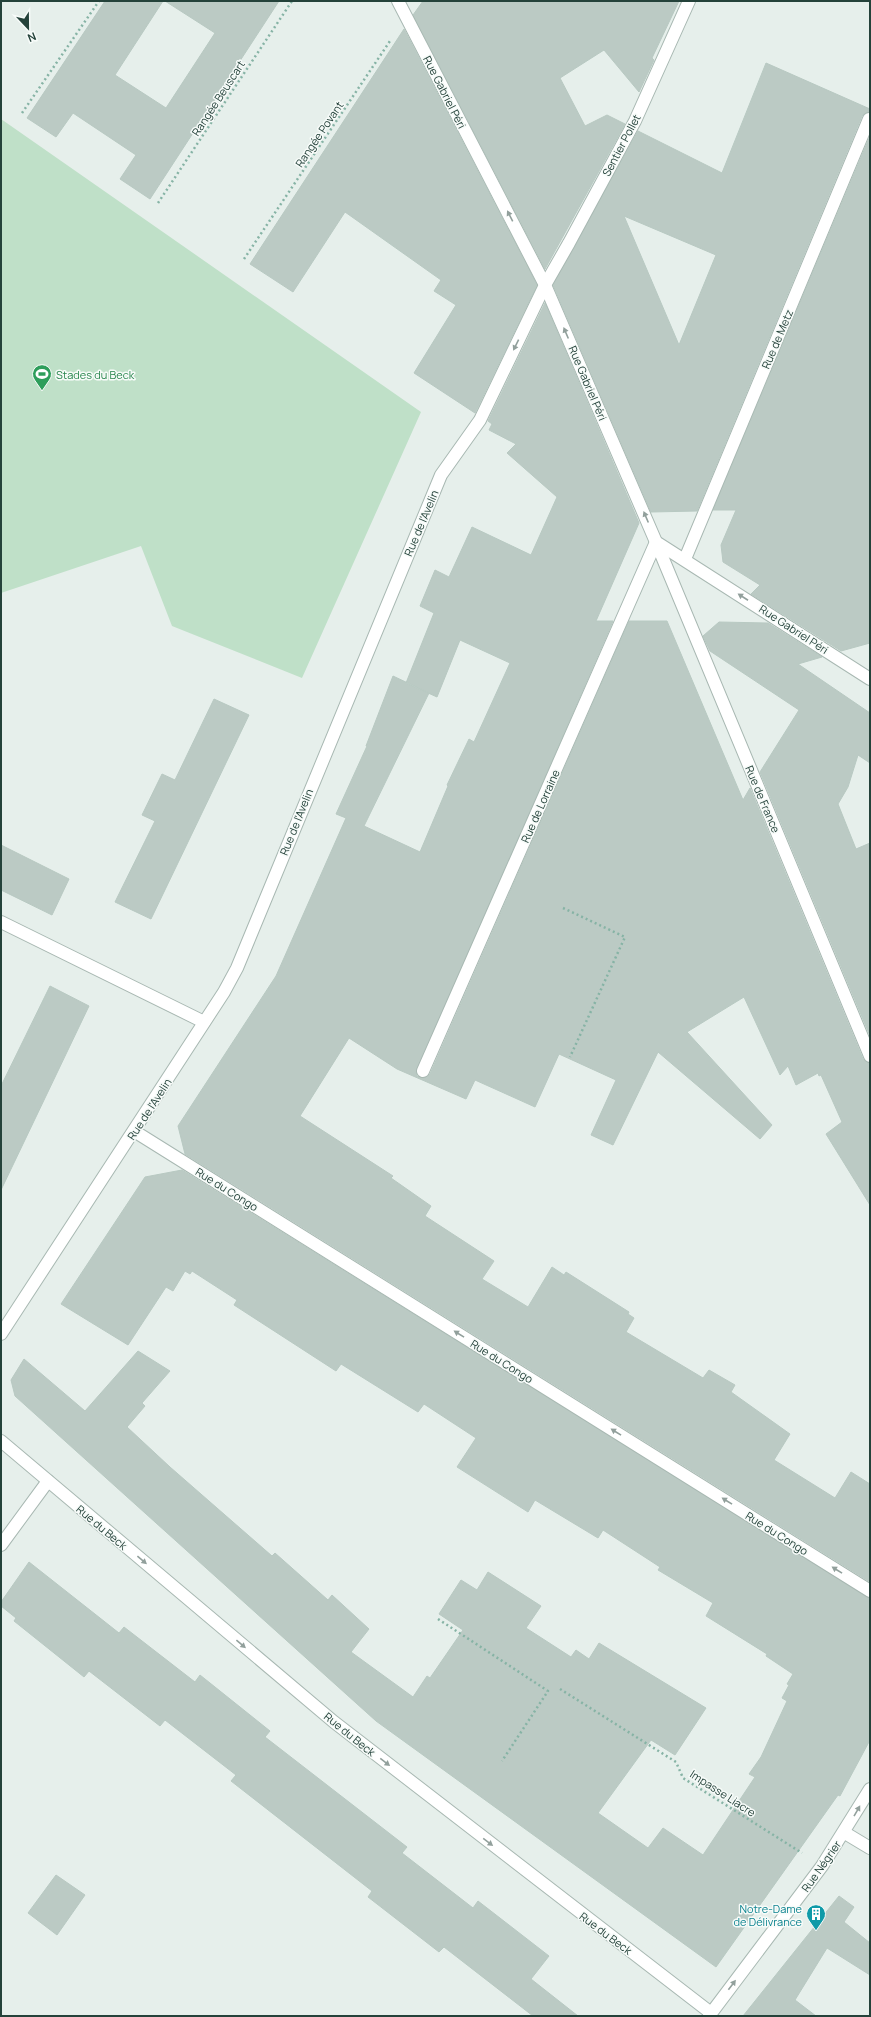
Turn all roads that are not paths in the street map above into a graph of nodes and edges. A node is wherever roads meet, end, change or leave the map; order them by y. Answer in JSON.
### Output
{"nodes":[{"id":1,"x":398,"y":1,"type":"edge"},
{"id":2,"x":688,"y":1,"type":"edge"},
{"id":3,"x":869,"y":119,"type":"edge"},
{"id":4,"x":545,"y":285,"type":"junction"},
{"id":5,"x":656,"y":542,"type":"junction"},
{"id":6,"x":684,"y":559,"type":"junction"},
{"id":7,"x":870,"y":679,"type":"edge"},
{"id":8,"x":1,"y":922,"type":"edge"},
{"id":9,"x":204,"y":1022,"type":"junction"},
{"id":10,"x":870,"y":1056,"type":"edge"},
{"id":11,"x":423,"y":1071,"type":"dead end"},
{"id":12,"x":134,"y":1131,"type":"junction"},
{"id":13,"x":1,"y":1334,"type":"edge"},
{"id":14,"x":1,"y":1441,"type":"edge"},
{"id":15,"x":48,"y":1481,"type":"junction"},
{"id":16,"x":1,"y":1545,"type":"edge"},
{"id":17,"x":870,"y":1591,"type":"edge"},
{"id":18,"x":870,"y":1789,"type":"edge"},
{"id":19,"x":845,"y":1833,"type":"junction"},
{"id":20,"x":870,"y":1848,"type":"edge"},
{"id":21,"x":710,"y":2015,"type":"edge"}],
"edges":[{"from":4,"to":1,"type":"street","name":"Rue Gabriel Péri","one_way":true},
{"from":2,"to":4,"type":"street","name":"Sentier Pollet"},
{"from":3,"to":6,"type":"street","name":"Rue de Metz"},
{"from":5,"to":4,"type":"street","name":"Rue Gabriel Péri","one_way":true},
{"from":4,"to":9,"type":"street","name":"Rue de l'Avelin","one_way":true},
{"from":5,"to":6,"type":"street","name":"Rue Gabriel Péri"},
{"from":5,"to":10,"type":"street","name":"Rue de France"},
{"from":5,"to":11,"type":"street","name":"Rue de Lorraine"},
{"from":7,"to":6,"type":"street","name":"Rue Gabriel Péri","one_way":true},
{"from":8,"to":9,"type":"street"},
{"from":9,"to":12,"type":"street","name":"Rue de l'Avelin"},
{"from":12,"to":13,"type":"street","name":"Rue de l'Avelin"},
{"from":17,"to":12,"type":"street","name":"Rue du Congo","one_way":true},
{"from":14,"to":15,"type":"street","name":"Rue du Beck"},
{"from":15,"to":16,"type":"street"},
{"from":15,"to":21,"type":"street","name":"Rue du Beck","one_way":true},
{"from":19,"to":18,"type":"street","name":"Rue Négrier","one_way":true},
{"from":19,"to":20,"type":"street"},
{"from":21,"to":19,"type":"street","name":"Rue Négrier","one_way":true}]}
